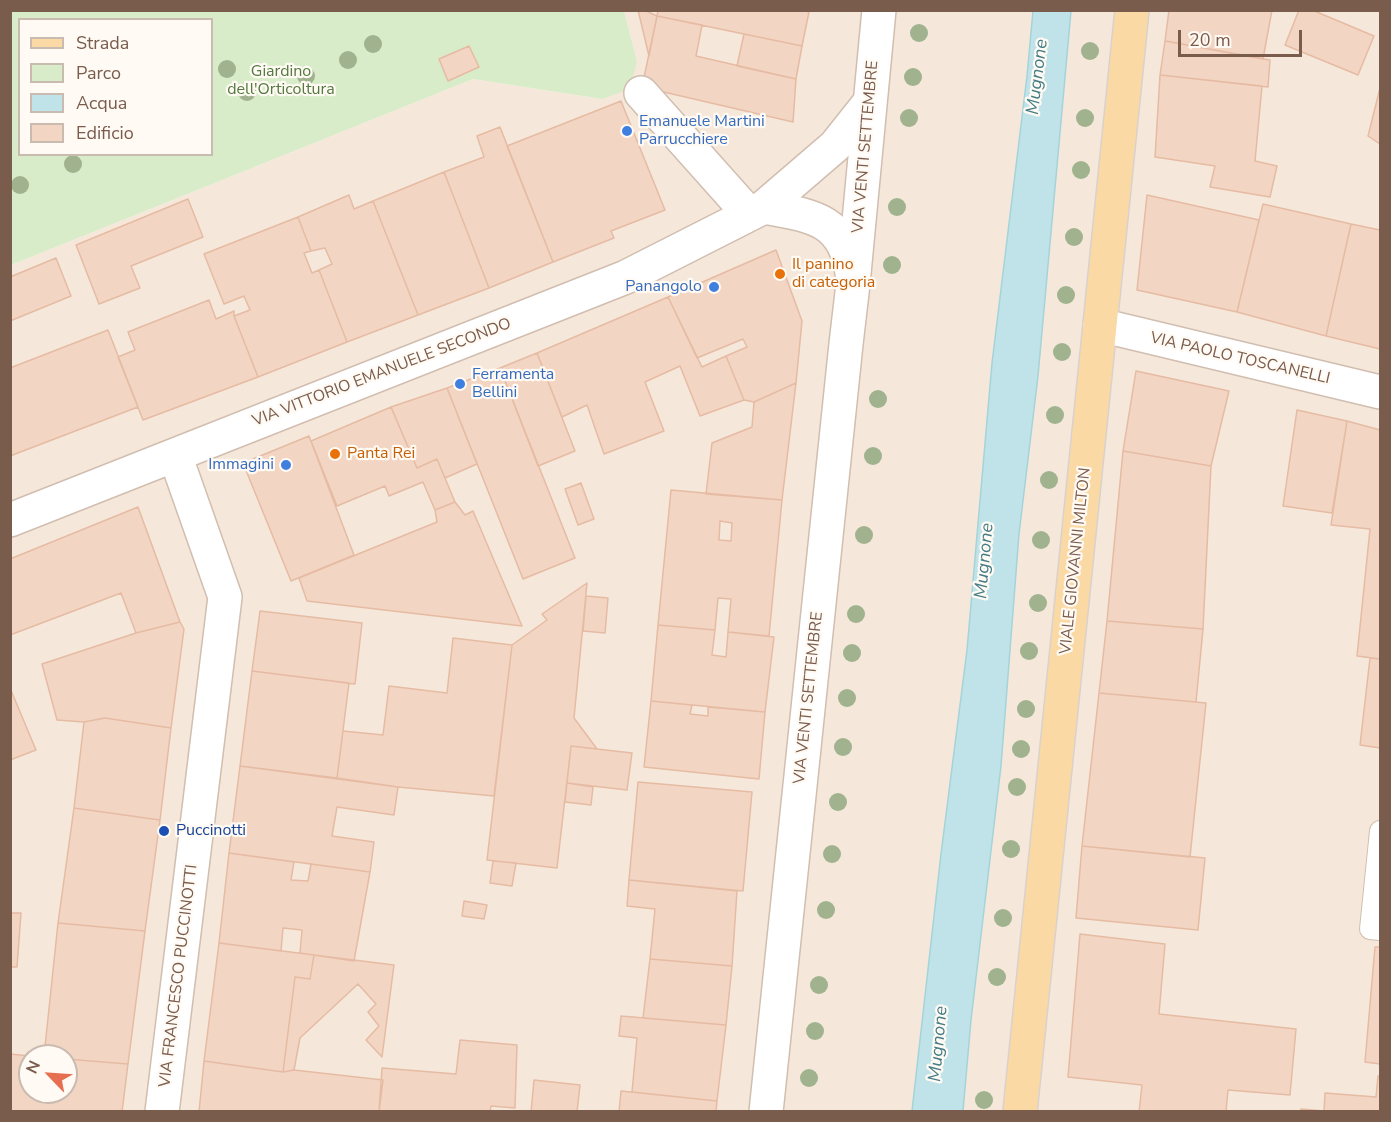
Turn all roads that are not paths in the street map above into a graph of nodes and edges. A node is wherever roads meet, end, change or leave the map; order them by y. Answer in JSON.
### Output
{"nodes":[{"id":1,"x":879,"y":10,"type":"edge"},
{"id":2,"x":1132,"y":10,"type":"edge"},
{"id":3,"x":641,"y":93,"type":"dead end"},
{"id":4,"x":870,"y":102,"type":"junction"},
{"id":5,"x":757,"y":211,"type":"junction"},
{"id":6,"x":853,"y":284,"type":"junction"},
{"id":7,"x":1100,"y":325,"type":"junction"},
{"id":8,"x":1380,"y":392,"type":"edge"},
{"id":9,"x":175,"y":455,"type":"junction"},
{"id":10,"x":10,"y":520,"type":"edge"},
{"id":11,"x":1380,"y":831,"type":"edge"},
{"id":12,"x":1380,"y":930,"type":"edge"},
{"id":13,"x":162,"y":1112,"type":"edge"},
{"id":14,"x":766,"y":1112,"type":"edge"},
{"id":15,"x":1020,"y":1112,"type":"edge"}],
"edges":[{"from":1,"to":4,"type":"street","name":"VIA VENTI SETTEMBRE"},
{"from":2,"to":7,"type":"main road","name":"VIALE GIOVANNI MILTON"},
{"from":3,"to":5,"type":"street"},
{"from":4,"to":5,"type":"street","name":"VIA VITTORIO EMANUELE SECONDO"},
{"from":4,"to":6,"type":"street","name":"VIA VENTI SETTEMBRE"},
{"from":5,"to":6,"type":"street","name":"VIA VENTI SETTEMBRE"},
{"from":5,"to":9,"type":"street","name":"VIA VITTORIO EMANUELE SECONDO"},
{"from":6,"to":14,"type":"street","name":"VIA VENTI SETTEMBRE"},
{"from":7,"to":8,"type":"street","name":"VIA PAOLO TOSCANELLI"},
{"from":7,"to":15,"type":"main road","name":"VIALE GIOVANNI MILTON"},
{"from":9,"to":10,"type":"street","name":"VIA VITTORIO EMANUELE SECONDO"},
{"from":9,"to":13,"type":"street","name":"VIA FRANCESCO PUCCINOTTI"},
{"from":11,"to":12,"type":"lane"}]}
